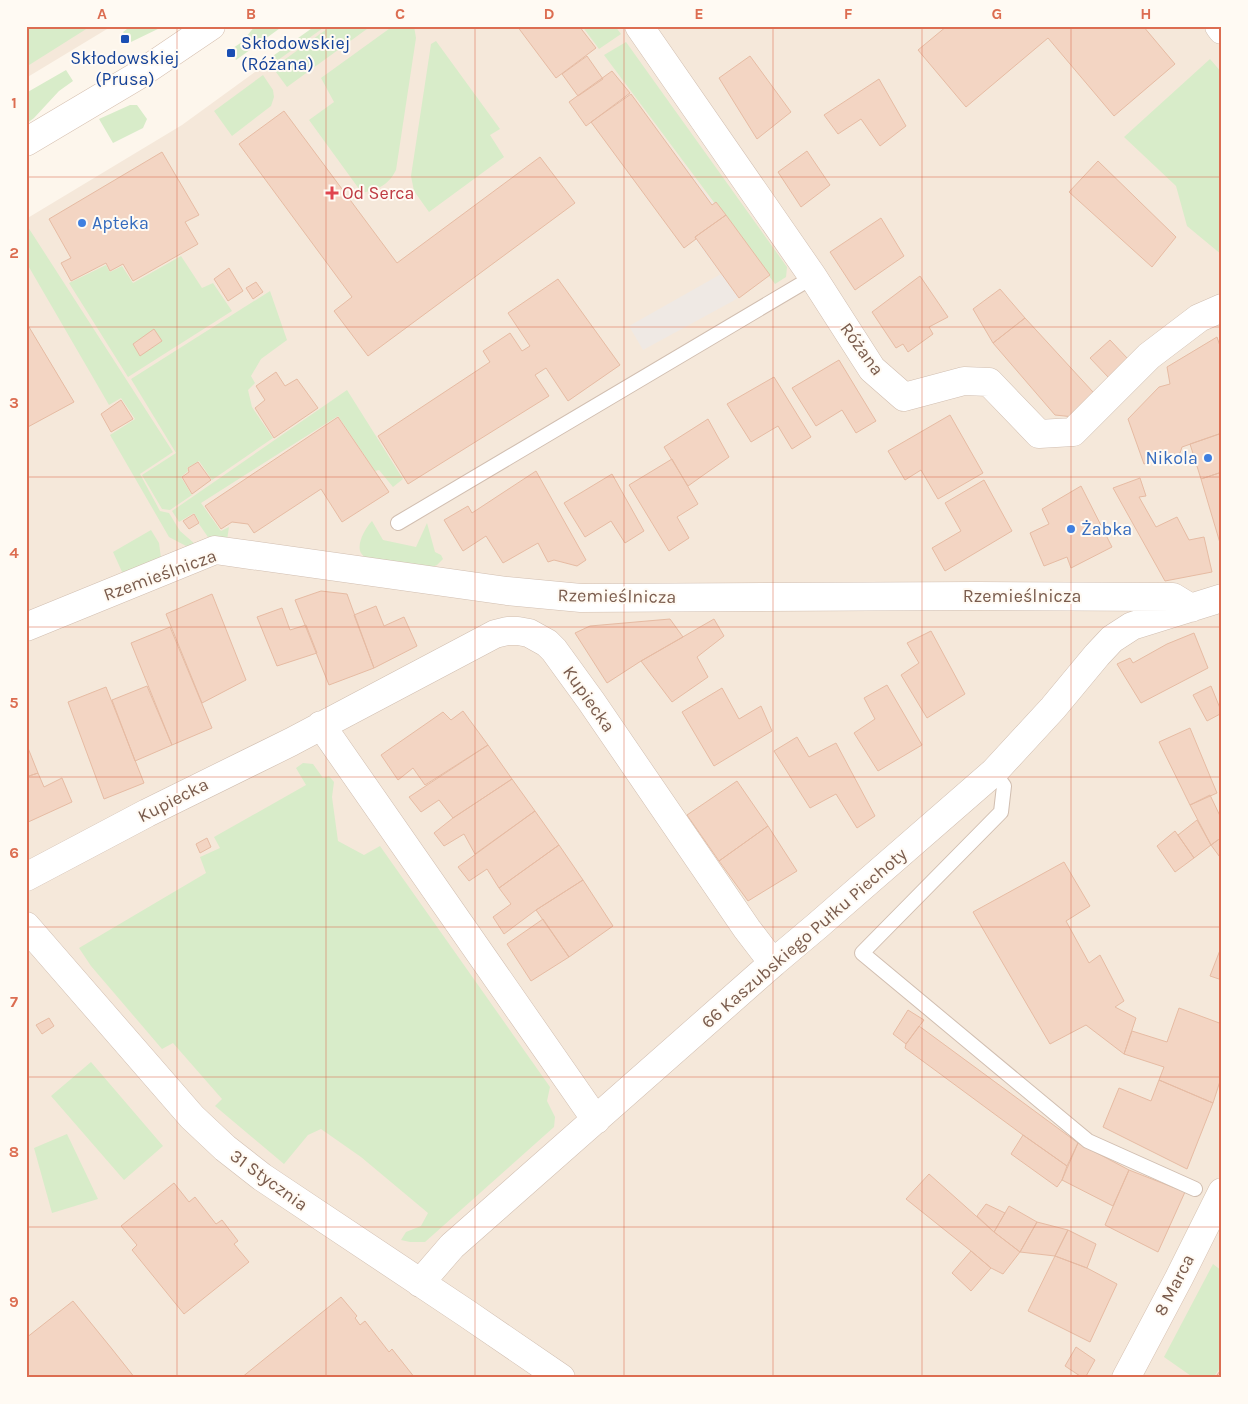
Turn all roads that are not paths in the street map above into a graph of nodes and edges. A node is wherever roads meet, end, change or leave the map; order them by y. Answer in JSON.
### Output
{"nodes":[{"id":1,"x":211,"y":26,"type":"edge"},
{"id":2,"x":639,"y":26,"type":"edge"},
{"id":3,"x":1219,"y":26,"type":"edge"},
{"id":4,"x":1222,"y":30,"type":"edge"},
{"id":5,"x":26,"y":142,"type":"edge"},
{"id":6,"x":813,"y":277,"type":"junction"},
{"id":7,"x":1222,"y":308,"type":"edge"},
{"id":8,"x":398,"y":523,"type":"dead end"},
{"id":9,"x":1222,"y":598,"type":"edge"},
{"id":10,"x":1192,"y":608,"type":"junction"},
{"id":11,"x":26,"y":627,"type":"edge"},
{"id":12,"x":321,"y":725,"type":"junction"},
{"id":13,"x":994,"y":772,"type":"junction"},
{"id":14,"x":26,"y":877,"type":"edge"},
{"id":15,"x":26,"y":926,"type":"edge"},
{"id":16,"x":773,"y":963,"type":"junction"},
{"id":17,"x":596,"y":1120,"type":"junction"},
{"id":18,"x":1195,"y":1189,"type":"dead end"},
{"id":19,"x":1222,"y":1192,"type":"edge"},
{"id":20,"x":420,"y":1283,"type":"junction"},
{"id":21,"x":561,"y":1378,"type":"edge"},
{"id":22,"x":1126,"y":1378,"type":"edge"}],
"edges":[{"from":1,"to":5,"type":"street"},
{"from":2,"to":6,"type":"street","name":"Różana"},
{"from":3,"to":4,"type":"street"},
{"from":6,"to":7,"type":"street","name":"Różana"},
{"from":6,"to":8,"type":"lane"},
{"from":9,"to":10,"type":"street"},
{"from":10,"to":11,"type":"street","name":"Rzemieślnicza"},
{"from":10,"to":13,"type":"street","name":"66 Kaszubskiego Pułku Piechoty"},
{"from":12,"to":14,"type":"street","name":"Kupiecka"},
{"from":12,"to":16,"type":"street","name":"Kupiecka"},
{"from":12,"to":17,"type":"street"},
{"from":13,"to":16,"type":"street","name":"66 Kaszubskiego Pułku Piechoty"},
{"from":13,"to":18,"type":"lane"},
{"from":15,"to":20,"type":"street","name":"31 Stycznia"},
{"from":16,"to":17,"type":"street","name":"66 Kaszubskiego Pułku Piechoty"},
{"from":17,"to":20,"type":"street","name":"66 Kaszubskiego Pułku Piechoty"},
{"from":19,"to":22,"type":"street","name":"8 Marca"},
{"from":20,"to":21,"type":"street","name":"31 Stycznia"}]}
